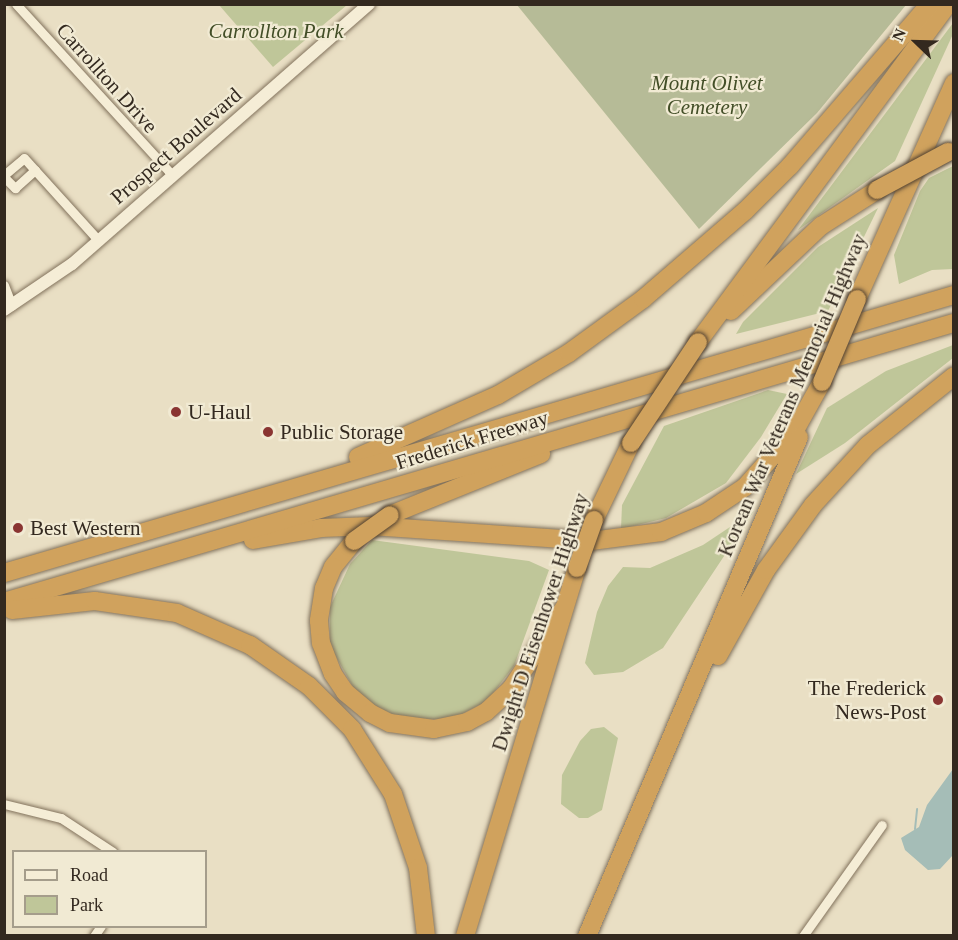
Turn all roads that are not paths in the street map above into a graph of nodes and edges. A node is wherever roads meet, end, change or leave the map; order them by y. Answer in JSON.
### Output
{"nodes":[{"id":1,"x":16,"y":4,"type":"edge"},
{"id":2,"x":369,"y":4,"type":"edge"},
{"id":3,"x":930,"y":4,"type":"edge"},
{"id":4,"x":948,"y":4,"type":"edge"},
{"id":5,"x":954,"y":83,"type":"edge"},
{"id":6,"x":951,"y":151,"type":"edge"},
{"id":7,"x":35,"y":170,"type":"junction"},
{"id":8,"x":171,"y":175,"type":"junction"},
{"id":9,"x":4,"y":176,"type":"edge"},
{"id":10,"x":98,"y":240,"type":"junction"},
{"id":11,"x":4,"y":285,"type":"edge"},
{"id":12,"x":954,"y":295,"type":"edge"},
{"id":13,"x":8,"y":308,"type":"edge"},
{"id":14,"x":954,"y":323,"type":"edge"},
{"id":15,"x":698,"y":342,"type":"junction"},
{"id":16,"x":954,"y":376,"type":"edge"},
{"id":17,"x":822,"y":382,"type":"junction"},
{"id":18,"x":682,"y":401,"type":"junction"},
{"id":19,"x":254,"y":498,"type":"junction"},
{"id":20,"x":4,"y":573,"type":"edge"},
{"id":21,"x":62,"y":586,"type":"junction"},
{"id":22,"x":4,"y":602,"type":"edge"},
{"id":23,"x":564,"y":608,"type":"junction"},
{"id":24,"x":4,"y":611,"type":"edge"},
{"id":25,"x":188,"y":617,"type":"junction"},
{"id":26,"x":4,"y":621,"type":"edge"},
{"id":27,"x":676,"y":727,"type":"junction"},
{"id":28,"x":4,"y":804,"type":"edge"},
{"id":29,"x":882,"y":825,"type":"dead end"},
{"id":30,"x":110,"y":850,"type":"edge"},
{"id":31,"x":426,"y":936,"type":"edge"},
{"id":32,"x":465,"y":936,"type":"edge"},
{"id":33,"x":587,"y":936,"type":"edge"},
{"id":34,"x":803,"y":936,"type":"edge"}],
"edges":[{"from":1,"to":8,"type":"street","name":"Carrollton Drive"},
{"from":2,"to":8,"type":"street","name":"Prospect Boulevard"},
{"from":3,"to":19,"type":"highway"},
{"from":4,"to":15,"type":"highway"},
{"from":5,"to":17,"type":"highway","name":"Korean War Veterans Memorial Highway","bridge":true},
{"from":6,"to":15,"type":"highway","bridge":true},
{"from":7,"to":9,"type":"street"},
{"from":7,"to":9,"type":"street"},
{"from":7,"to":10,"type":"street"},
{"from":8,"to":10,"type":"street","name":"Prospect Boulevard"},
{"from":10,"to":13,"type":"street","name":"Prospect Boulevard"},
{"from":11,"to":13,"type":"street"},
{"from":12,"to":19,"type":"highway","name":"Frederick Freeway"},
{"from":14,"to":18,"type":"highway","name":"Frederick Freeway"},
{"from":15,"to":23,"type":"highway","name":"Dwight D Eisenhower Highway","bridge":true},
{"from":16,"to":27,"type":"highway"},
{"from":17,"to":21,"type":"highway"},
{"from":17,"to":27,"type":"highway","name":"Korean War Veterans Memorial Highway"},
{"from":18,"to":21,"type":"highway","name":"Frederick Freeway"},
{"from":18,"to":23,"type":"highway","bridge":true},
{"from":19,"to":20,"type":"highway","name":"Frederick Freeway"},
{"from":21,"to":22,"type":"highway","name":"Frederick Freeway"},
{"from":23,"to":32,"type":"highway","name":"Dwight D Eisenhower Highway"},
{"from":24,"to":25,"type":"highway"},
{"from":25,"to":26,"type":"highway"},
{"from":25,"to":31,"type":"highway"},
{"from":27,"to":33,"type":"highway"},
{"from":28,"to":30,"type":"street"},
{"from":29,"to":34,"type":"street"}]}
